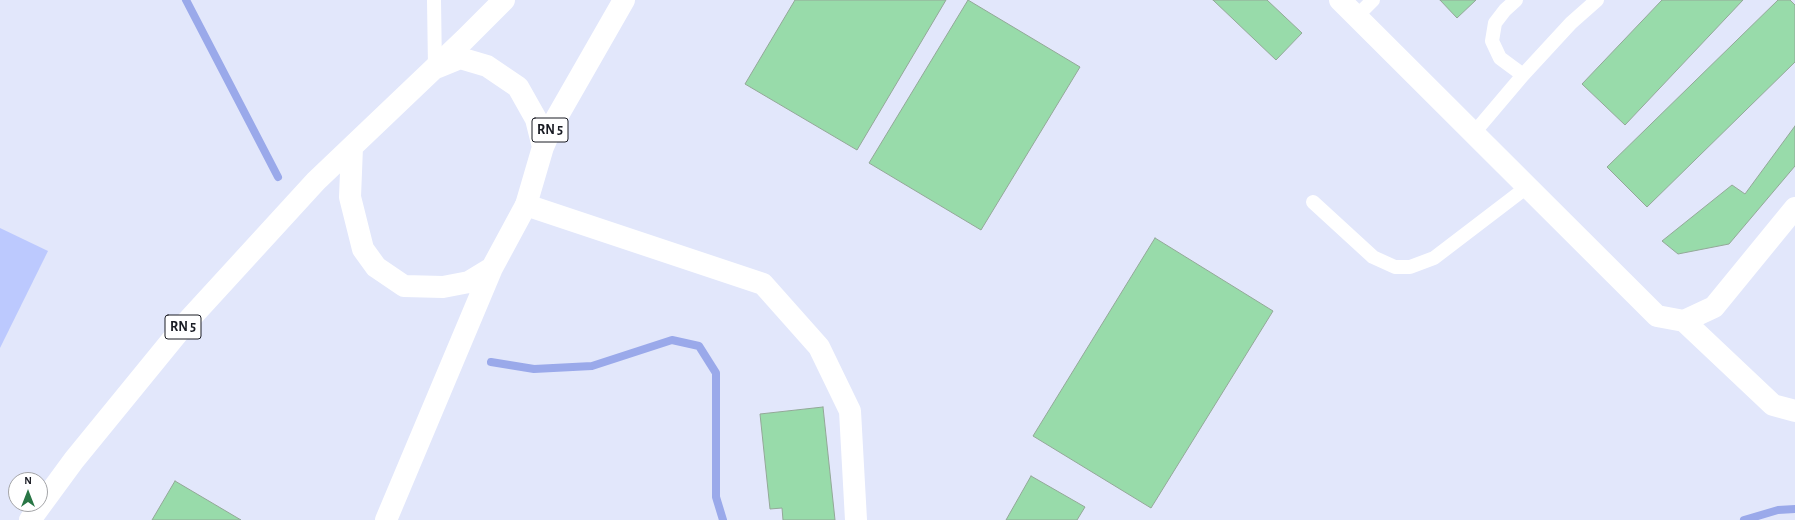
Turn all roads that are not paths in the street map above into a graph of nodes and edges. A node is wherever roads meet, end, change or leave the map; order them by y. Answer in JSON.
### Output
{"nodes":[{"id":1,"x":434,"y":0,"type":"edge"},
{"id":2,"x":504,"y":0,"type":"edge"},
{"id":3,"x":624,"y":0,"type":"edge"},
{"id":4,"x":1340,"y":0,"type":"edge"},
{"id":5,"x":1372,"y":0,"type":"edge"},
{"id":6,"x":1516,"y":0,"type":"edge"},
{"id":7,"x":1597,"y":0,"type":"edge"},
{"id":8,"x":1357,"y":16,"type":"junction"},
{"id":9,"x":435,"y":68,"type":"junction"},
{"id":10,"x":1523,"y":75,"type":"junction"},
{"id":11,"x":1474,"y":134,"type":"junction"},
{"id":12,"x":352,"y":147,"type":"junction"},
{"id":13,"x":543,"y":147,"type":"junction"},
{"id":14,"x":1527,"y":187,"type":"junction"},
{"id":15,"x":1313,"y":202,"type":"dead end"},
{"id":16,"x":526,"y":205,"type":"junction"},
{"id":17,"x":1795,"y":208,"type":"edge"},
{"id":18,"x":492,"y":268,"type":"junction"},
{"id":19,"x":1684,"y":321,"type":"junction"},
{"id":20,"x":1795,"y":411,"type":"edge"},
{"id":21,"x":30,"y":520,"type":"edge"},
{"id":22,"x":386,"y":520,"type":"edge"},
{"id":23,"x":856,"y":520,"type":"edge"}],
"edges":[{"from":1,"to":9,"type":"lane"},
{"from":2,"to":9,"type":"main road","number":"RN 5"},
{"from":3,"to":13,"type":"main road","number":"RN 5"},
{"from":4,"to":8,"type":"main road"},
{"from":5,"to":8,"type":"lane"},
{"from":6,"to":10,"type":"lane"},
{"from":7,"to":10,"type":"lane"},
{"from":8,"to":11,"type":"main road"},
{"from":9,"to":12,"type":"main road","number":"RN 5"},
{"from":9,"to":13,"type":"main road"},
{"from":10,"to":11,"type":"lane"},
{"from":11,"to":14,"type":"main road"},
{"from":12,"to":18,"type":"main road"},
{"from":12,"to":21,"type":"main road","number":"RN 5"},
{"from":13,"to":16,"type":"main road","number":"RN 5"},
{"from":14,"to":15,"type":"lane"},
{"from":14,"to":19,"type":"main road"},
{"from":16,"to":18,"type":"main road","number":"RN 5"},
{"from":16,"to":23,"type":"main road"},
{"from":17,"to":19,"type":"main road"},
{"from":18,"to":22,"type":"main road","number":"RN 5"},
{"from":19,"to":20,"type":"main road"}]}
